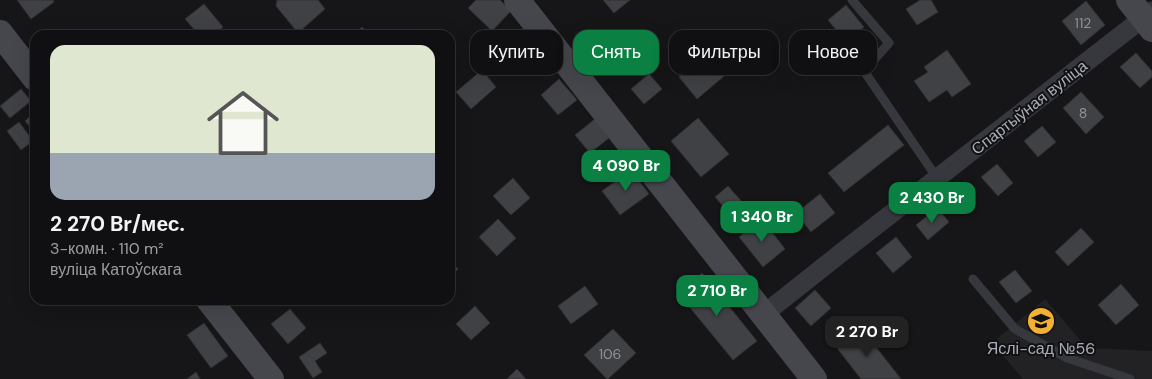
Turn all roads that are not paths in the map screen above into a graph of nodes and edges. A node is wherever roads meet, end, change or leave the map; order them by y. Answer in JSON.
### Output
{"nodes":[{"id":1,"x":517,"y":0,"type":"edge"},
{"id":2,"x":852,"y":0,"type":"edge"},
{"id":3,"x":1144,"y":15,"type":"edge"},
{"id":4,"x":0,"y":34,"type":"edge"},
{"id":5,"x":30,"y":72,"type":"edge"},
{"id":6,"x":937,"y":178,"type":"junction"},
{"id":7,"x":973,"y":279,"type":"dead end"},
{"id":8,"x":213,"y":305,"type":"edge"},
{"id":9,"x":764,"y":314,"type":"junction"},
{"id":10,"x":271,"y":379,"type":"edge"},
{"id":11,"x":814,"y":379,"type":"edge"},
{"id":12,"x":1130,"y":379,"type":"edge"}],
"edges":[{"from":1,"to":9,"type":"street"},
{"from":2,"to":6,"type":"lane"},
{"from":3,"to":6,"type":"street","name":"Спартыўная вуліца"},
{"from":4,"to":5,"type":"street"},
{"from":6,"to":9,"type":"street","name":"Спартыўная вуліца"},
{"from":7,"to":12,"type":"lane"},
{"from":8,"to":10,"type":"street"},
{"from":9,"to":11,"type":"street"}]}
